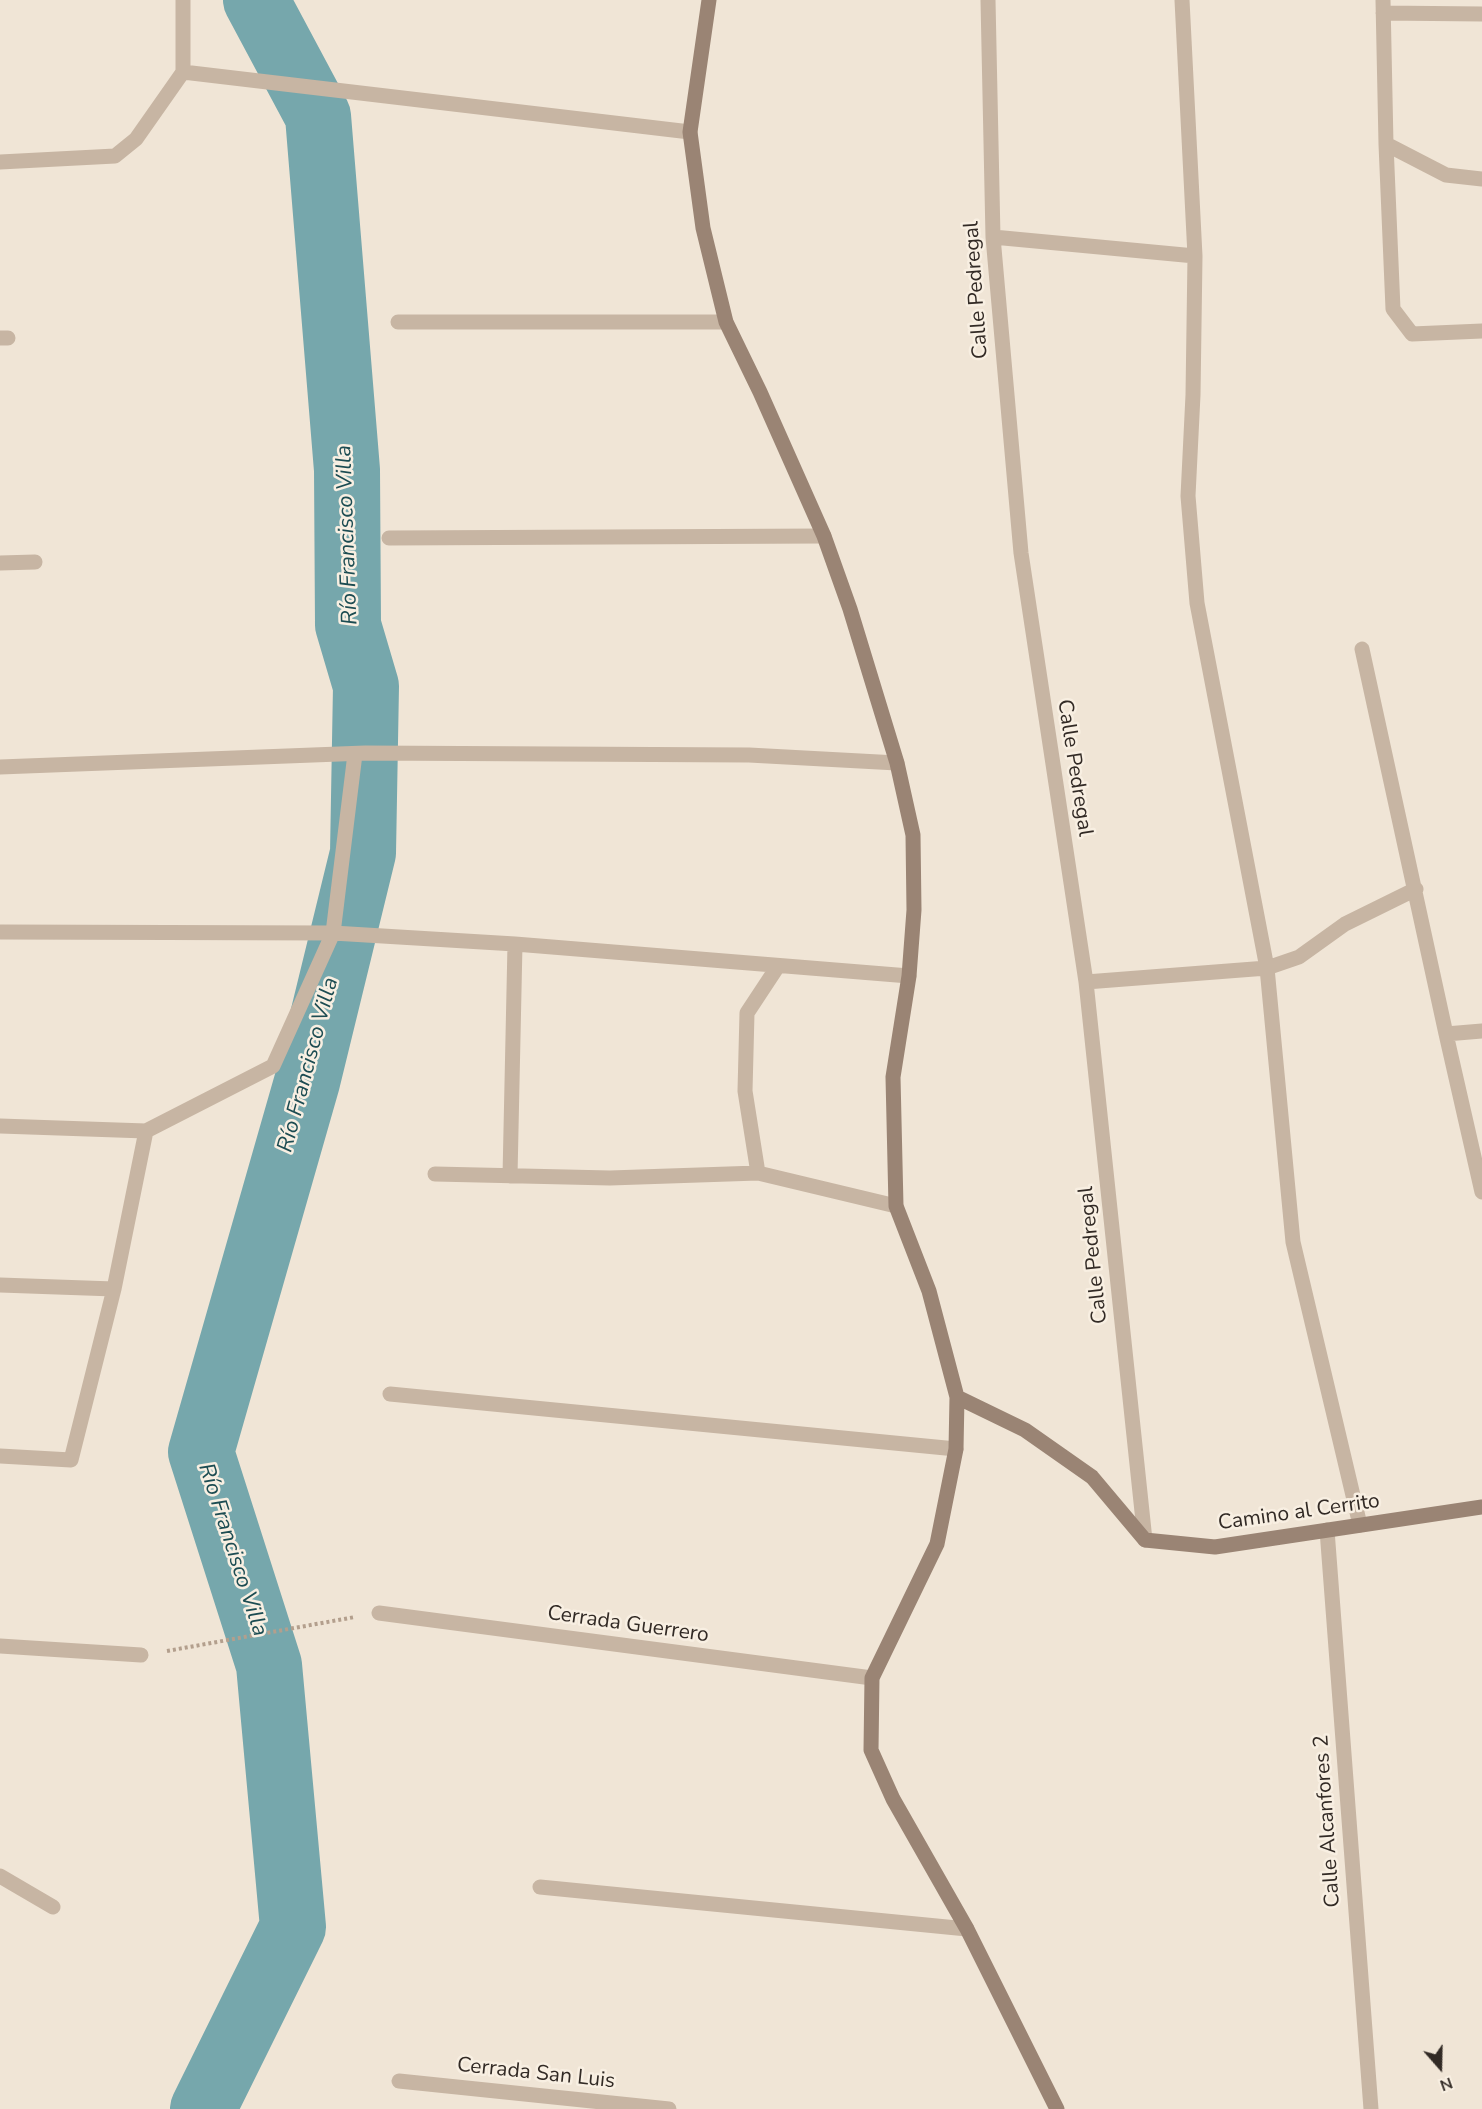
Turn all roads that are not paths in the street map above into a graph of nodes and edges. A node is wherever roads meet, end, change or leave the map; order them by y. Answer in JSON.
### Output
{"nodes":[{"id":1,"x":183,"y":0,"type":"edge"},
{"id":2,"x":709,"y":0,"type":"edge"},
{"id":3,"x":988,"y":0,"type":"edge"},
{"id":4,"x":1182,"y":0,"type":"edge"},
{"id":5,"x":1383,"y":7,"type":"edge"},
{"id":6,"x":1482,"y":14,"type":"edge"},
{"id":7,"x":183,"y":72,"type":"junction"},
{"id":8,"x":690,"y":132,"type":"junction"},
{"id":9,"x":1386,"y":144,"type":"junction"},
{"id":10,"x":0,"y":162,"type":"edge"},
{"id":11,"x":1482,"y":179,"type":"edge"},
{"id":12,"x":993,"y":237,"type":"junction"},
{"id":13,"x":1195,"y":256,"type":"junction"},
{"id":14,"x":398,"y":322,"type":"dead end"},
{"id":15,"x":726,"y":322,"type":"junction"},
{"id":16,"x":1482,"y":331,"type":"edge"},
{"id":17,"x":824,"y":536,"type":"junction"},
{"id":18,"x":389,"y":538,"type":"dead end"},
{"id":19,"x":35,"y":562,"type":"dead end"},
{"id":20,"x":0,"y":563,"type":"edge"},
{"id":21,"x":1362,"y":649,"type":"dead end"},
{"id":22,"x":355,"y":754,"type":"junction"},
{"id":23,"x":897,"y":763,"type":"junction"},
{"id":24,"x":0,"y":767,"type":"edge"},
{"id":25,"x":1416,"y":889,"type":"junction"},
{"id":26,"x":0,"y":932,"type":"edge"},
{"id":27,"x":333,"y":933,"type":"junction"},
{"id":28,"x":515,"y":944,"type":"junction"},
{"id":29,"x":778,"y":966,"type":"junction"},
{"id":30,"x":1267,"y":968,"type":"junction"},
{"id":31,"x":909,"y":976,"type":"junction"},
{"id":32,"x":1086,"y":982,"type":"junction"},
{"id":33,"x":1482,"y":1031,"type":"edge"},
{"id":34,"x":1446,"y":1034,"type":"junction"},
{"id":35,"x":0,"y":1126,"type":"edge"},
{"id":36,"x":146,"y":1131,"type":"junction"},
{"id":37,"x":758,"y":1173,"type":"junction"},
{"id":38,"x":435,"y":1174,"type":"dead end"},
{"id":39,"x":510,"y":1176,"type":"junction"},
{"id":40,"x":1482,"y":1192,"type":"edge"},
{"id":41,"x":896,"y":1206,"type":"junction"},
{"id":42,"x":0,"y":1286,"type":"edge"},
{"id":43,"x":114,"y":1288,"type":"junction"},
{"id":44,"x":390,"y":1394,"type":"dead end"},
{"id":45,"x":957,"y":1397,"type":"junction"},
{"id":46,"x":956,"y":1449,"type":"junction"},
{"id":47,"x":0,"y":1456,"type":"edge"},
{"id":48,"x":1482,"y":1507,"type":"edge"},
{"id":49,"x":1360,"y":1525,"type":"junction"},
{"id":50,"x":1327,"y":1530,"type":"junction"},
{"id":51,"x":1145,"y":1540,"type":"junction"},
{"id":52,"x":379,"y":1613,"type":"road end"},
{"id":53,"x":0,"y":1646,"type":"edge"},
{"id":54,"x":141,"y":1655,"type":"road end"},
{"id":55,"x":872,"y":1678,"type":"junction"},
{"id":56,"x":0,"y":1876,"type":"edge"},
{"id":57,"x":540,"y":1887,"type":"dead end"},
{"id":58,"x":53,"y":1907,"type":"dead end"},
{"id":59,"x":967,"y":1929,"type":"junction"},
{"id":60,"x":399,"y":2081,"type":"dead end"},
{"id":61,"x":669,"y":2109,"type":"edge"},
{"id":62,"x":1057,"y":2109,"type":"edge"},
{"id":63,"x":1371,"y":2109,"type":"edge"}],
"edges":[{"from":1,"to":7,"type":"street"},
{"from":2,"to":8,"type":"street"},
{"from":3,"to":12,"type":"street","name":"Calle Pedregal"},
{"from":4,"to":13,"type":"street"},
{"from":5,"to":6,"type":"street"},
{"from":5,"to":9,"type":"street"},
{"from":7,"to":8,"type":"street"},
{"from":7,"to":10,"type":"street"},
{"from":8,"to":15,"type":"street"},
{"from":9,"to":11,"type":"street"},
{"from":9,"to":16,"type":"street"},
{"from":12,"to":13,"type":"street"},
{"from":12,"to":32,"type":"street","name":"Calle Pedregal"},
{"from":13,"to":30,"type":"street"},
{"from":14,"to":15,"type":"street"},
{"from":15,"to":17,"type":"street"},
{"from":17,"to":18,"type":"street"},
{"from":17,"to":23,"type":"street"},
{"from":19,"to":20,"type":"street"},
{"from":21,"to":25,"type":"street"},
{"from":22,"to":23,"type":"street"},
{"from":22,"to":24,"type":"street"},
{"from":22,"to":27,"type":"street"},
{"from":23,"to":31,"type":"street"},
{"from":25,"to":30,"type":"street"},
{"from":25,"to":34,"type":"street"},
{"from":26,"to":27,"type":"street"},
{"from":27,"to":28,"type":"street"},
{"from":27,"to":36,"type":"street"},
{"from":28,"to":29,"type":"street"},
{"from":28,"to":39,"type":"street"},
{"from":29,"to":31,"type":"street"},
{"from":29,"to":37,"type":"street"},
{"from":30,"to":32,"type":"street"},
{"from":30,"to":49,"type":"street"},
{"from":31,"to":41,"type":"street"},
{"from":32,"to":51,"type":"street","name":"Calle Pedregal"},
{"from":33,"to":34,"type":"street"},
{"from":34,"to":40,"type":"street"},
{"from":35,"to":36,"type":"street"},
{"from":36,"to":43,"type":"street"},
{"from":37,"to":39,"type":"street"},
{"from":37,"to":41,"type":"street"},
{"from":38,"to":39,"type":"street"},
{"from":41,"to":45,"type":"street"},
{"from":42,"to":43,"type":"street"},
{"from":43,"to":47,"type":"street"},
{"from":44,"to":46,"type":"street"},
{"from":45,"to":46,"type":"street"},
{"from":45,"to":51,"type":"street"},
{"from":46,"to":55,"type":"street"},
{"from":48,"to":49,"type":"street","name":"Camino al Cerrito"},
{"from":49,"to":50,"type":"street","name":"Camino al Cerrito"},
{"from":50,"to":51,"type":"street","name":"Camino al Cerrito"},
{"from":50,"to":63,"type":"street","name":"Calle Alcanfores 2"},
{"from":52,"to":55,"type":"street","name":"Cerrada Guerrero"},
{"from":53,"to":54,"type":"street"},
{"from":55,"to":59,"type":"street"},
{"from":56,"to":58,"type":"street"},
{"from":57,"to":59,"type":"street"},
{"from":59,"to":62,"type":"street"},
{"from":60,"to":61,"type":"street","name":"Cerrada San Luis"}]}
